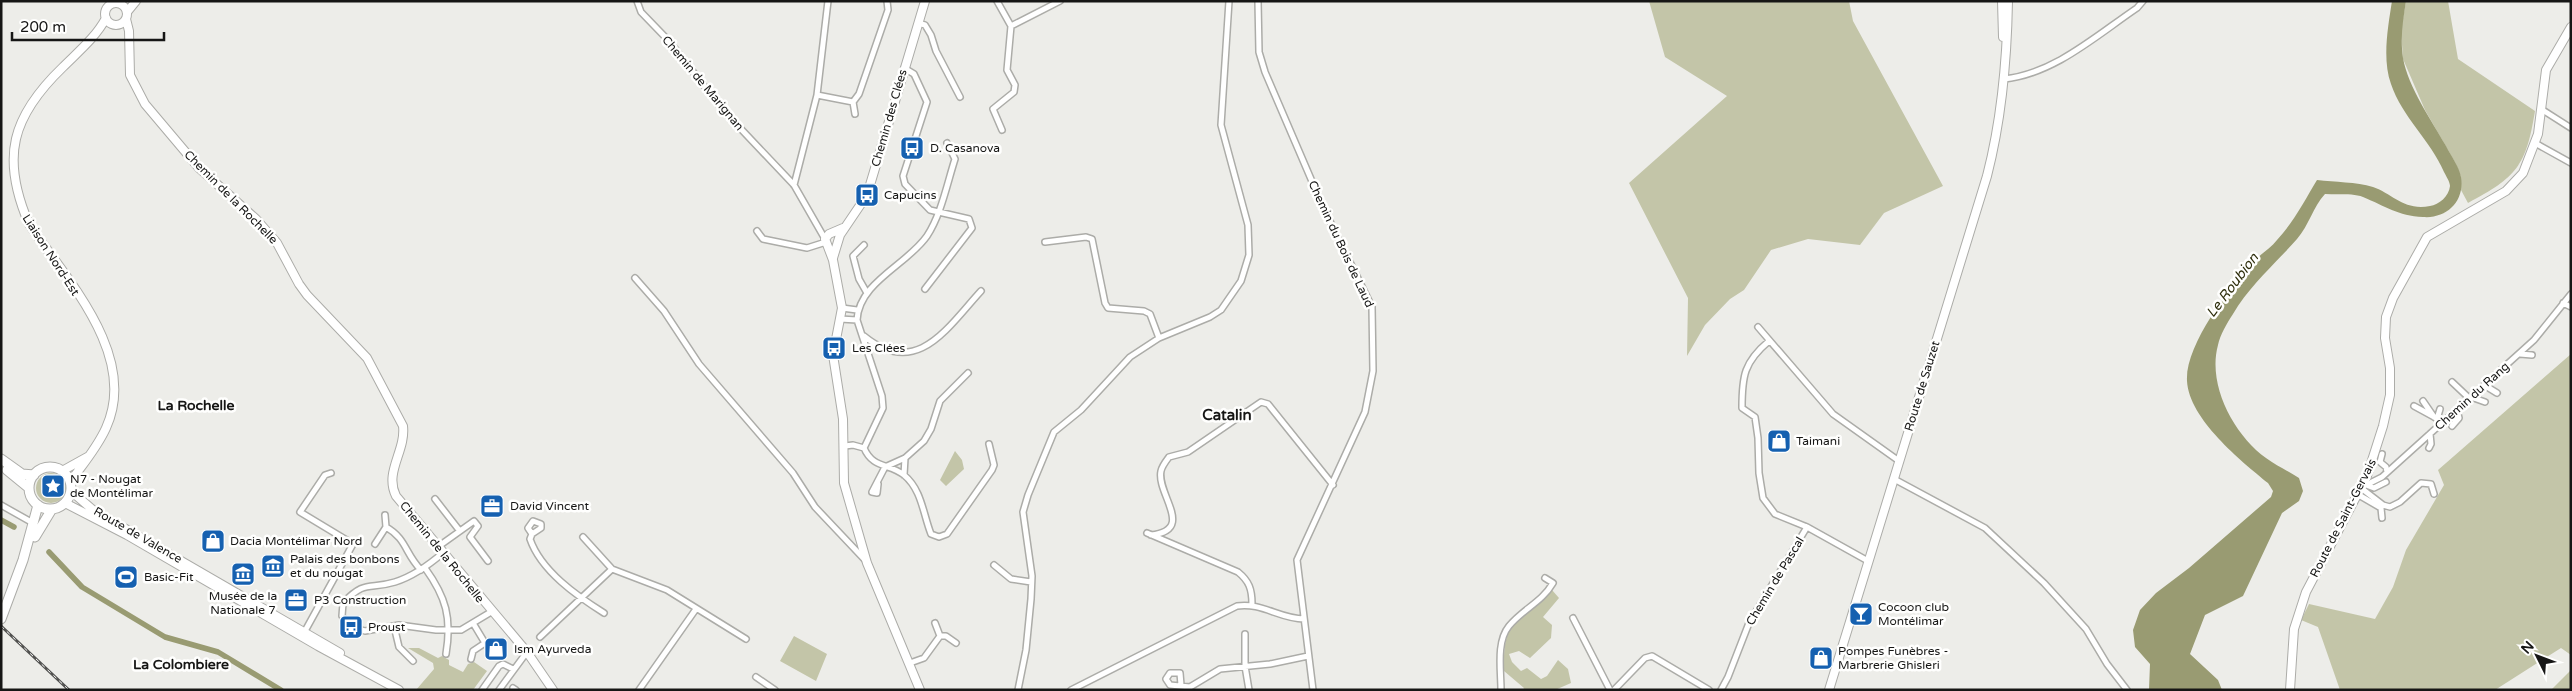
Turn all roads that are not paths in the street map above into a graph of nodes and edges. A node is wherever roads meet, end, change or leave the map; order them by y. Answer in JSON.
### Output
{"nodes":[{"id":1,"x":136,"y":1,"type":"edge"},
{"id":2,"x":637,"y":1,"type":"edge"},
{"id":3,"x":828,"y":1,"type":"edge"},
{"id":4,"x":887,"y":1,"type":"edge"},
{"id":5,"x":925,"y":1,"type":"edge"},
{"id":6,"x":997,"y":1,"type":"edge"},
{"id":7,"x":1060,"y":1,"type":"edge"},
{"id":8,"x":1229,"y":1,"type":"edge"},
{"id":9,"x":1258,"y":1,"type":"edge"},
{"id":10,"x":2002,"y":1,"type":"edge"},
{"id":11,"x":2008,"y":1,"type":"edge"},
{"id":12,"x":2143,"y":1,"type":"edge"},
{"id":13,"x":119,"y":2,"type":"edge"},
{"id":14,"x":107,"y":4,"type":"edge"},
{"id":15,"x":126,"y":16,"type":"junction"},
{"id":16,"x":106,"y":18,"type":"junction"},
{"id":17,"x":918,"y":23,"type":"junction"},
{"id":18,"x":115,"y":25,"type":"junction"},
{"id":19,"x":1010,"y":26,"type":"junction"},
{"id":20,"x":2571,"y":27,"type":"edge"},
{"id":21,"x":93,"y":37,"type":"junction"},
{"id":22,"x":129,"y":42,"type":"junction"},
{"id":23,"x":904,"y":68,"type":"junction"},
{"id":24,"x":2004,"y":79,"type":"junction"},
{"id":25,"x":817,"y":95,"type":"junction"},
{"id":26,"x":960,"y":97,"type":"dead end"},
{"id":27,"x":853,"y":102,"type":"junction"},
{"id":28,"x":2541,"y":109,"type":"junction"},
{"id":29,"x":855,"y":114,"type":"dead end"},
{"id":30,"x":2571,"y":128,"type":"edge"},
{"id":31,"x":1002,"y":130,"type":"dead end"},
{"id":32,"x":947,"y":143,"type":"dead end"},
{"id":33,"x":2535,"y":143,"type":"junction"},
{"id":34,"x":2571,"y":164,"type":"edge"},
{"id":35,"x":794,"y":185,"type":"junction"},
{"id":36,"x":937,"y":213,"type":"junction"},
{"id":37,"x":757,"y":231,"type":"dead end"},
{"id":38,"x":831,"y":240,"type":"junction"},
{"id":39,"x":1046,"y":242,"type":"dead end"},
{"id":40,"x":864,"y":245,"type":"dead end"},
{"id":41,"x":635,"y":278,"type":"dead end"},
{"id":42,"x":925,"y":289,"type":"dead end"},
{"id":43,"x":981,"y":291,"type":"dead end"},
{"id":44,"x":867,"y":293,"type":"junction"},
{"id":45,"x":2571,"y":294,"type":"edge"},
{"id":46,"x":2563,"y":303,"type":"junction"},
{"id":47,"x":2571,"y":307,"type":"edge"},
{"id":48,"x":842,"y":308,"type":"junction"},
{"id":49,"x":857,"y":310,"type":"junction"},
{"id":50,"x":840,"y":319,"type":"junction"},
{"id":51,"x":857,"y":320,"type":"junction"},
{"id":52,"x":1758,"y":327,"type":"dead end"},
{"id":53,"x":863,"y":336,"type":"junction"},
{"id":54,"x":1159,"y":338,"type":"junction"},
{"id":55,"x":1769,"y":341,"type":"junction"},
{"id":56,"x":2519,"y":354,"type":"junction"},
{"id":57,"x":2532,"y":355,"type":"dead end"},
{"id":58,"x":968,"y":373,"type":"dead end"},
{"id":59,"x":2452,"y":382,"type":"dead end"},
{"id":60,"x":2484,"y":385,"type":"junction"},
{"id":61,"x":2497,"y":393,"type":"dead end"},
{"id":62,"x":2470,"y":398,"type":"junction"},
{"id":63,"x":2423,"y":401,"type":"dead end"},
{"id":64,"x":2485,"y":402,"type":"dead end"},
{"id":65,"x":2414,"y":406,"type":"dead end"},
{"id":66,"x":2440,"y":409,"type":"dead end"},
{"id":67,"x":2457,"y":410,"type":"junction"},
{"id":68,"x":2437,"y":420,"type":"junction"},
{"id":69,"x":2452,"y":426,"type":"dead end"},
{"id":70,"x":2430,"y":434,"type":"junction"},
{"id":71,"x":989,"y":444,"type":"dead end"},
{"id":72,"x":845,"y":446,"type":"junction"},
{"id":73,"x":864,"y":448,"type":"junction"},
{"id":74,"x":2429,"y":448,"type":"dead end"},
{"id":75,"x":2382,"y":454,"type":"dead end"},
{"id":76,"x":90,"y":455,"type":"junction"},
{"id":77,"x":905,"y":458,"type":"junction"},
{"id":78,"x":1,"y":460,"type":"edge"},
{"id":79,"x":1899,"y":461,"type":"junction"},
{"id":80,"x":1,"y":465,"type":"edge"},
{"id":81,"x":885,"y":467,"type":"junction"},
{"id":82,"x":62,"y":471,"type":"junction"},
{"id":83,"x":2387,"y":472,"type":"junction"},
{"id":84,"x":331,"y":473,"type":"dead end"},
{"id":85,"x":904,"y":475,"type":"junction"},
{"id":86,"x":34,"y":476,"type":"junction"},
{"id":87,"x":1894,"y":479,"type":"junction"},
{"id":88,"x":2386,"y":482,"type":"dead end"},
{"id":89,"x":878,"y":484,"type":"dead end"},
{"id":90,"x":1333,"y":485,"type":"junction"},
{"id":91,"x":71,"y":486,"type":"junction"},
{"id":92,"x":30,"y":488,"type":"junction"},
{"id":93,"x":2361,"y":488,"type":"junction"},
{"id":94,"x":2434,"y":494,"type":"dead end"},
{"id":95,"x":436,"y":500,"type":"dead end"},
{"id":96,"x":65,"y":503,"type":"junction"},
{"id":97,"x":1,"y":505,"type":"edge"},
{"id":98,"x":38,"y":505,"type":"junction"},
{"id":99,"x":52,"y":509,"type":"junction"},
{"id":100,"x":385,"y":515,"type":"dead end"},
{"id":101,"x":2382,"y":518,"type":"dead end"},
{"id":102,"x":537,"y":521,"type":"dead end"},
{"id":103,"x":34,"y":524,"type":"junction"},
{"id":104,"x":386,"y":526,"type":"junction"},
{"id":105,"x":1807,"y":527,"type":"junction"},
{"id":106,"x":461,"y":529,"type":"junction"},
{"id":107,"x":470,"y":537,"type":"junction"},
{"id":108,"x":583,"y":537,"type":"dead end"},
{"id":109,"x":375,"y":544,"type":"dead end"},
{"id":110,"x":442,"y":549,"type":"junction"},
{"id":111,"x":23,"y":560,"type":"junction"},
{"id":112,"x":488,"y":561,"type":"dead end"},
{"id":113,"x":1868,"y":561,"type":"junction"},
{"id":114,"x":867,"y":563,"type":"junction"},
{"id":115,"x":994,"y":565,"type":"dead end"},
{"id":116,"x":423,"y":569,"type":"junction"},
{"id":117,"x":612,"y":569,"type":"junction"},
{"id":118,"x":1546,"y":578,"type":"dead end"},
{"id":119,"x":1031,"y":582,"type":"junction"},
{"id":120,"x":581,"y":598,"type":"junction"},
{"id":121,"x":1252,"y":604,"type":"junction"},
{"id":122,"x":696,"y":609,"type":"junction"},
{"id":123,"x":491,"y":612,"type":"junction"},
{"id":124,"x":604,"y":613,"type":"dead end"},
{"id":125,"x":3,"y":615,"type":"edge"},
{"id":126,"x":1574,"y":618,"type":"dead end"},
{"id":127,"x":1304,"y":619,"type":"junction"},
{"id":128,"x":473,"y":623,"type":"junction"},
{"id":129,"x":935,"y":623,"type":"dead end"},
{"id":130,"x":394,"y":626,"type":"junction"},
{"id":131,"x":450,"y":630,"type":"junction"},
{"id":132,"x":305,"y":631,"type":"junction"},
{"id":133,"x":1245,"y":634,"type":"dead end"},
{"id":134,"x":940,"y":636,"type":"junction"},
{"id":135,"x":540,"y":637,"type":"dead end"},
{"id":136,"x":746,"y":639,"type":"dead end"},
{"id":137,"x":956,"y":643,"type":"dead end"},
{"id":138,"x":527,"y":652,"type":"junction"},
{"id":139,"x":446,"y":654,"type":"dead end"},
{"id":140,"x":1308,"y":656,"type":"junction"},
{"id":141,"x":471,"y":659,"type":"dead end"},
{"id":142,"x":413,"y":661,"type":"dead end"},
{"id":143,"x":910,"y":663,"type":"junction"},
{"id":144,"x":1245,"y":666,"type":"junction"},
{"id":145,"x":513,"y":669,"type":"junction"},
{"id":146,"x":756,"y":677,"type":"dead end"},
{"id":147,"x":388,"y":684,"type":"junction"},
{"id":148,"x":1181,"y":685,"type":"dead end"},
{"id":149,"x":398,"y":690,"type":"edge"},
{"id":150,"x":482,"y":690,"type":"edge"},
{"id":151,"x":499,"y":690,"type":"edge"},
{"id":152,"x":553,"y":690,"type":"edge"},
{"id":153,"x":639,"y":690,"type":"edge"},
{"id":154,"x":775,"y":690,"type":"edge"},
{"id":155,"x":920,"y":690,"type":"edge"},
{"id":156,"x":1018,"y":690,"type":"edge"},
{"id":157,"x":1071,"y":690,"type":"edge"},
{"id":158,"x":1249,"y":690,"type":"edge"},
{"id":159,"x":1313,"y":690,"type":"edge"},
{"id":160,"x":1501,"y":690,"type":"edge"},
{"id":161,"x":1610,"y":690,"type":"edge"},
{"id":162,"x":1614,"y":690,"type":"edge"},
{"id":163,"x":1709,"y":690,"type":"edge"},
{"id":164,"x":1721,"y":690,"type":"edge"},
{"id":165,"x":1829,"y":690,"type":"edge"},
{"id":166,"x":2127,"y":690,"type":"edge"},
{"id":167,"x":2290,"y":690,"type":"edge"}],
"edges":[{"from":1,"to":15,"type":"street"},
{"from":2,"to":35,"type":"street","name":"Chemin de Marignan"},
{"from":3,"to":25,"type":"street"},
{"from":4,"to":27,"type":"street"},
{"from":5,"to":17,"type":"street","name":"Chemin des Clées"},
{"from":6,"to":19,"type":"street"},
{"from":7,"to":19,"type":"street"},
{"from":8,"to":54,"type":"street"},
{"from":9,"to":90,"type":"street","name":"Chemin du Bois de Laud"},
{"from":10,"to":24,"type":"street","name":"Route de Sauzet"},
{"from":11,"to":24,"type":"street","name":"Route de Sauzet"},
{"from":12,"to":24,"type":"street"},
{"from":13,"to":14,"type":"street"},
{"from":13,"to":15,"type":"street"},
{"from":14,"to":16,"type":"street"},
{"from":15,"to":18,"type":"street","name":"Liaison Nord-Est"},
{"from":15,"to":22,"type":"street","name":"Chemin de la Rochelle"},
{"from":16,"to":18,"type":"street"},
{"from":16,"to":21,"type":"street","name":"Liaison Nord-Est"},
{"from":17,"to":23,"type":"street","name":"Chemin des Clées"},
{"from":17,"to":26,"type":"street"},
{"from":18,"to":21,"type":"street","name":"Liaison Nord-Est"},
{"from":18,"to":22,"type":"street"},
{"from":19,"to":31,"type":"street"},
{"from":20,"to":28,"type":"street","name":"Route de Saint-Gervais"},
{"from":21,"to":76,"type":"street","name":"Liaison Nord-Est"},
{"from":22,"to":110,"type":"street","name":"Chemin de la Rochelle"},
{"from":23,"to":36,"type":"street"},
{"from":23,"to":38,"type":"street","name":"Chemin des Clées"},
{"from":24,"to":79,"type":"street","name":"Route de Sauzet"},
{"from":25,"to":27,"type":"street"},
{"from":25,"to":35,"type":"street"},
{"from":27,"to":29,"type":"street"},
{"from":28,"to":30,"type":"street"},
{"from":28,"to":33,"type":"street","name":"Route de Saint-Gervais"},
{"from":32,"to":36,"type":"street"},
{"from":33,"to":34,"type":"street"},
{"from":33,"to":93,"type":"street","name":"Route de Saint-Gervais"},
{"from":35,"to":38,"type":"street","name":"Chemin de Marignan"},
{"from":36,"to":42,"type":"street"},
{"from":36,"to":44,"type":"street"},
{"from":37,"to":38,"type":"street"},
{"from":38,"to":48,"type":"street"},
{"from":39,"to":54,"type":"street"},
{"from":40,"to":44,"type":"street"},
{"from":41,"to":114,"type":"street"},
{"from":43,"to":53,"type":"street"},
{"from":44,"to":49,"type":"street"},
{"from":45,"to":46,"type":"street","name":"Chemin du Rang"},
{"from":46,"to":47,"type":"street"},
{"from":46,"to":56,"type":"street","name":"Chemin du Rang"},
{"from":48,"to":49,"type":"street"},
{"from":48,"to":50,"type":"street"},
{"from":49,"to":51,"type":"street"},
{"from":50,"to":51,"type":"street"},
{"from":50,"to":72,"type":"street"},
{"from":51,"to":53,"type":"street"},
{"from":52,"to":55,"type":"street"},
{"from":53,"to":73,"type":"street"},
{"from":54,"to":119,"type":"street"},
{"from":55,"to":79,"type":"street"},
{"from":55,"to":105,"type":"street"},
{"from":56,"to":57,"type":"street"},
{"from":56,"to":60,"type":"street","name":"Chemin du Rang"},
{"from":58,"to":77,"type":"street"},
{"from":59,"to":62,"type":"street"},
{"from":60,"to":61,"type":"street"},
{"from":60,"to":62,"type":"street","name":"Chemin du Rang"},
{"from":62,"to":64,"type":"street"},
{"from":62,"to":67,"type":"street","name":"Chemin du Rang"},
{"from":63,"to":68,"type":"street"},
{"from":65,"to":68,"type":"street"},
{"from":66,"to":68,"type":"street"},
{"from":67,"to":68,"type":"street","name":"Chemin du Rang"},
{"from":67,"to":69,"type":"street"},
{"from":68,"to":70,"type":"street","name":"Chemin du Rang"},
{"from":70,"to":74,"type":"street"},
{"from":70,"to":83,"type":"street","name":"Chemin du Rang"},
{"from":71,"to":85,"type":"street"},
{"from":72,"to":73,"type":"street"},
{"from":72,"to":114,"type":"street"},
{"from":73,"to":81,"type":"street"},
{"from":75,"to":83,"type":"street"},
{"from":76,"to":82,"type":"street"},
{"from":76,"to":91,"type":"street","name":"Liaison Nord-Est"},
{"from":77,"to":81,"type":"street"},
{"from":77,"to":85,"type":"street"},
{"from":78,"to":86,"type":"main road"},
{"from":79,"to":87,"type":"street","name":"Route de Sauzet"},
{"from":80,"to":92,"type":"main road"},
{"from":81,"to":85,"type":"street"},
{"from":81,"to":89,"type":"street"},
{"from":82,"to":86,"type":"main road"},
{"from":82,"to":91,"type":"main road"},
{"from":83,"to":93,"type":"street","name":"Chemin du Rang"},
{"from":84,"to":132,"type":"street"},
{"from":86,"to":92,"type":"main road"},
{"from":87,"to":113,"type":"street","name":"Route de Sauzet"},
{"from":87,"to":166,"type":"street"},
{"from":88,"to":93,"type":"street"},
{"from":90,"to":121,"type":"street"},
{"from":90,"to":127,"type":"street","name":"Chemin du Bois de Laud"},
{"from":91,"to":96,"type":"main road"},
{"from":91,"to":132,"type":"street","name":"Route de Valence"},
{"from":92,"to":98,"type":"main road"},
{"from":93,"to":94,"type":"street"},
{"from":93,"to":101,"type":"street"},
{"from":93,"to":167,"type":"street","name":"Route de Saint-Gervais"},
{"from":95,"to":106,"type":"street"},
{"from":96,"to":99,"type":"main road"},
{"from":96,"to":147,"type":"street","name":"Route de Valence"},
{"from":97,"to":103,"type":"street"},
{"from":98,"to":99,"type":"main road"},
{"from":98,"to":103,"type":"main road"},
{"from":99,"to":111,"type":"main road"},
{"from":100,"to":104,"type":"street"},
{"from":102,"to":120,"type":"street"},
{"from":103,"to":111,"type":"main road"},
{"from":104,"to":109,"type":"street"},
{"from":104,"to":116,"type":"street"},
{"from":105,"to":113,"type":"street"},
{"from":105,"to":164,"type":"street","name":"Chemin de Pascal"},
{"from":106,"to":107,"type":"street"},
{"from":106,"to":107,"type":"street"},
{"from":106,"to":110,"type":"street"},
{"from":107,"to":112,"type":"street"},
{"from":108,"to":117,"type":"street"},
{"from":110,"to":116,"type":"street"},
{"from":110,"to":123,"type":"street","name":"Chemin de la Rochelle"},
{"from":111,"to":125,"type":"main road"},
{"from":113,"to":165,"type":"street","name":"Route de Sauzet"},
{"from":114,"to":143,"type":"street"},
{"from":115,"to":119,"type":"street"},
{"from":116,"to":130,"type":"street"},
{"from":116,"to":131,"type":"street"},
{"from":117,"to":120,"type":"street"},
{"from":117,"to":122,"type":"street"},
{"from":118,"to":160,"type":"street"},
{"from":119,"to":156,"type":"street"},
{"from":120,"to":124,"type":"street"},
{"from":120,"to":135,"type":"street"},
{"from":121,"to":127,"type":"street"},
{"from":121,"to":157,"type":"street"},
{"from":122,"to":136,"type":"street"},
{"from":122,"to":153,"type":"street"},
{"from":123,"to":128,"type":"street"},
{"from":123,"to":138,"type":"street","name":"Chemin de la Rochelle"},
{"from":126,"to":161,"type":"street"},
{"from":127,"to":140,"type":"street","name":"Chemin du Bois de Laud"},
{"from":128,"to":131,"type":"street"},
{"from":128,"to":141,"type":"street"},
{"from":129,"to":134,"type":"street"},
{"from":130,"to":131,"type":"street"},
{"from":130,"to":142,"type":"street"},
{"from":131,"to":139,"type":"street"},
{"from":132,"to":147,"type":"street","name":"Route de Valence"},
{"from":133,"to":144,"type":"street"},
{"from":134,"to":137,"type":"street"},
{"from":134,"to":143,"type":"street"},
{"from":138,"to":145,"type":"street"},
{"from":138,"to":152,"type":"street","name":"Chemin de la Rochelle"},
{"from":140,"to":144,"type":"street"},
{"from":140,"to":159,"type":"street","name":"Chemin du Bois de Laud"},
{"from":143,"to":155,"type":"street"},
{"from":144,"to":148,"type":"street"},
{"from":144,"to":158,"type":"street"},
{"from":145,"to":150,"type":"street"},
{"from":145,"to":151,"type":"street"},
{"from":146,"to":154,"type":"street"},
{"from":147,"to":149,"type":"street","name":"Route de Valence"},
{"from":162,"to":163,"type":"street"}]}
